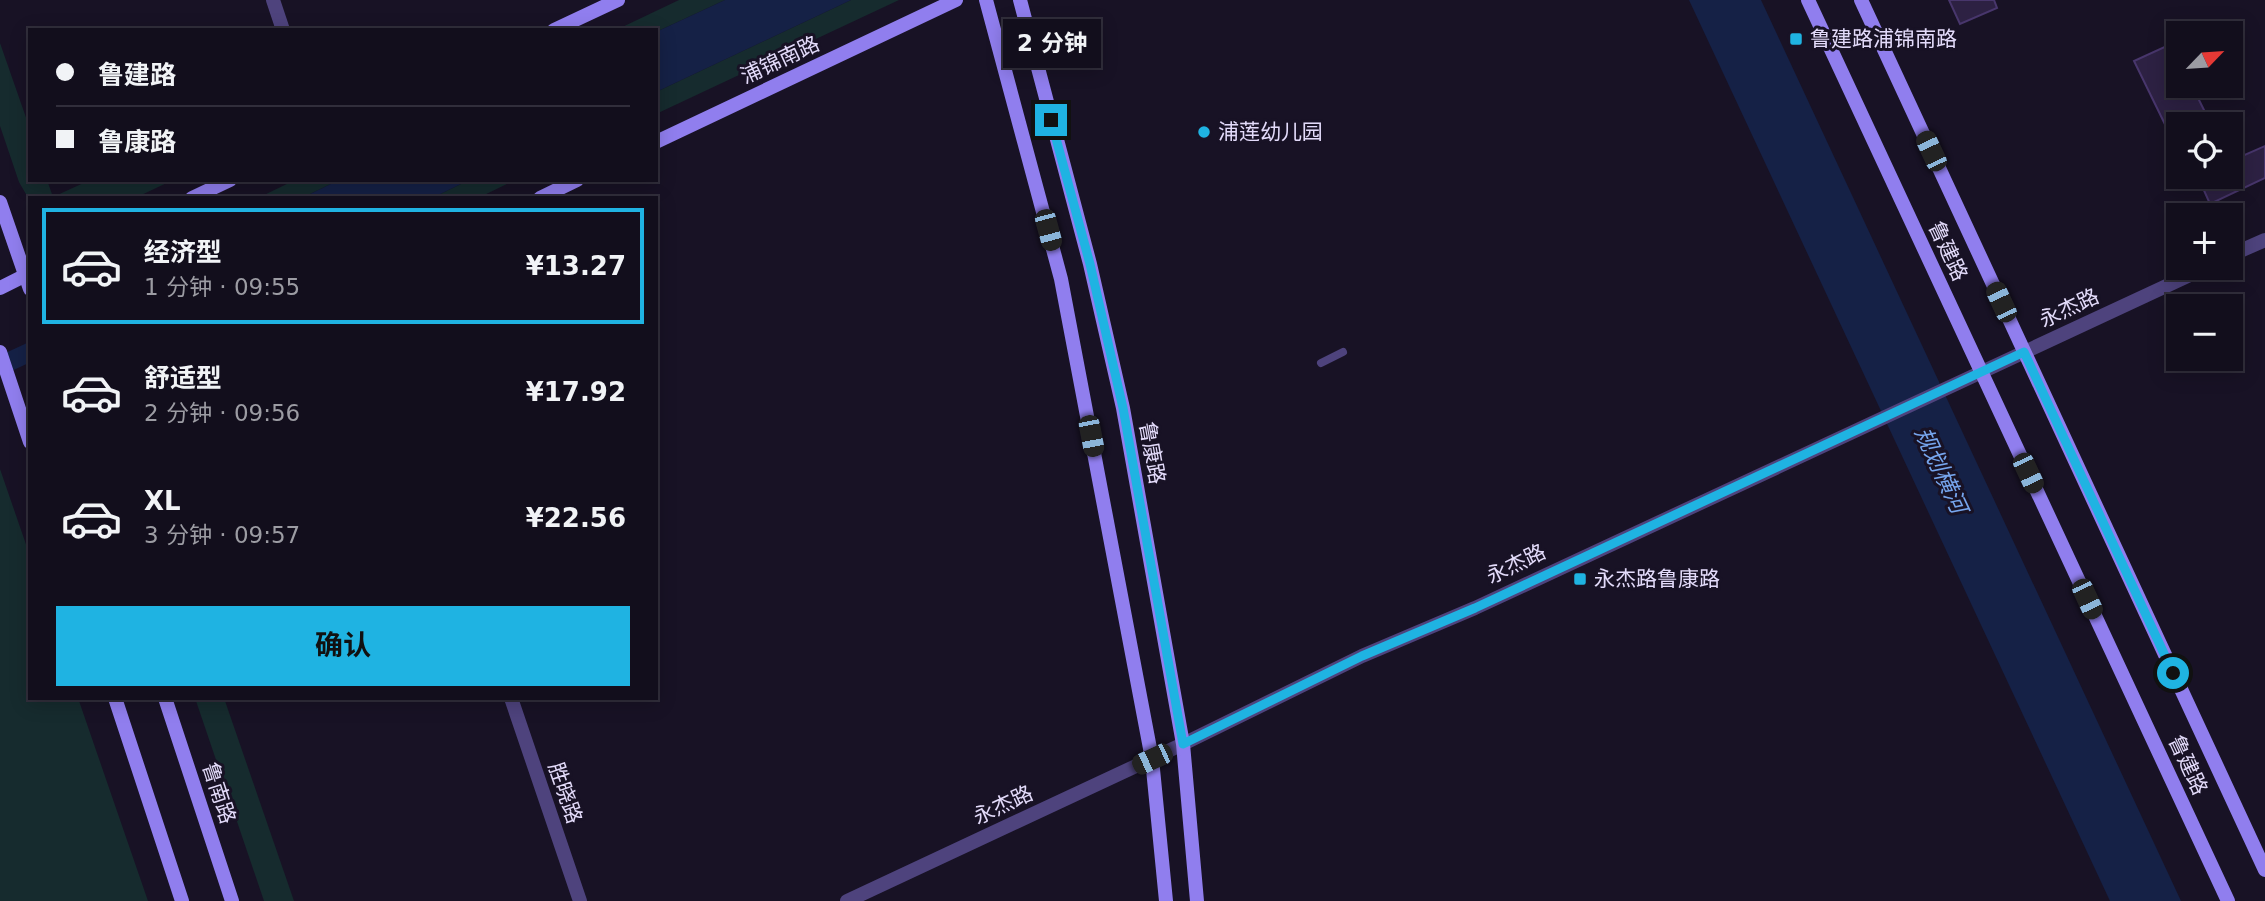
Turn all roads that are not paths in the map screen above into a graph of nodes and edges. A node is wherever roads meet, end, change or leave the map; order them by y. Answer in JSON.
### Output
{"nodes":[{"id":1,"x":273,"y":0,"type":"edge"},
{"id":2,"x":618,"y":0,"type":"edge"},
{"id":3,"x":956,"y":0,"type":"edge"},
{"id":4,"x":986,"y":0,"type":"edge"},
{"id":5,"x":1020,"y":0,"type":"edge"},
{"id":6,"x":1808,"y":0,"type":"edge"},
{"id":7,"x":1861,"y":0,"type":"edge"},
{"id":8,"x":282,"y":28,"type":"edge"},
{"id":9,"x":558,"y":28,"type":"edge"},
{"id":10,"x":658,"y":141,"type":"edge"},
{"id":11,"x":226,"y":182,"type":"edge"},
{"id":12,"x":573,"y":182,"type":"edge"},
{"id":13,"x":196,"y":196,"type":"edge"},
{"id":14,"x":544,"y":196,"type":"edge"},
{"id":15,"x":0,"y":202,"type":"edge"},
{"id":16,"x":2265,"y":240,"type":"edge"},
{"id":17,"x":2243,"y":250,"type":"edge"},
{"id":18,"x":28,"y":279,"type":"edge"},
{"id":19,"x":2179,"y":280,"type":"edge"},
{"id":20,"x":0,"y":288,"type":"edge"},
{"id":21,"x":0,"y":352,"type":"edge"},
{"id":22,"x":1343,"y":352,"type":"dead end"},
{"id":23,"x":2024,"y":352,"type":"junction"},
{"id":24,"x":1321,"y":363,"type":"dead end"},
{"id":25,"x":1981,"y":372,"type":"junction"},
{"id":26,"x":28,"y":435,"type":"edge"},
{"id":27,"x":116,"y":700,"type":"edge"},
{"id":28,"x":166,"y":700,"type":"edge"},
{"id":29,"x":512,"y":700,"type":"edge"},
{"id":30,"x":1183,"y":744,"type":"junction"},
{"id":31,"x":1152,"y":759,"type":"junction"},
{"id":32,"x":2265,"y":870,"type":"edge"},
{"id":33,"x":182,"y":901,"type":"edge"},
{"id":34,"x":232,"y":901,"type":"edge"},
{"id":35,"x":580,"y":901,"type":"edge"},
{"id":36,"x":847,"y":901,"type":"edge"},
{"id":37,"x":1166,"y":901,"type":"edge"},
{"id":38,"x":1197,"y":901,"type":"edge"},
{"id":39,"x":2228,"y":901,"type":"edge"}],
"edges":[{"from":1,"to":8,"type":"street"},
{"from":2,"to":9,"type":"street"},
{"from":3,"to":10,"type":"street","name":"浦锦南路"},
{"from":4,"to":31,"type":"street"},
{"from":5,"to":30,"type":"street","name":"鲁康路"},
{"from":6,"to":25,"type":"street","name":"鲁建路"},
{"from":7,"to":23,"type":"street","name":"鲁建路"},
{"from":11,"to":13,"type":"street"},
{"from":12,"to":14,"type":"street"},
{"from":15,"to":18,"type":"street"},
{"from":16,"to":17,"type":"street"},
{"from":18,"to":20,"type":"street"},
{"from":19,"to":23,"type":"street","name":"永杰路"},
{"from":21,"to":26,"type":"street"},
{"from":22,"to":24,"type":"lane"},
{"from":23,"to":25,"type":"street","name":"永杰路"},
{"from":23,"to":32,"type":"street","name":"鲁建路"},
{"from":25,"to":30,"type":"street","name":"永杰路"},
{"from":25,"to":39,"type":"street","name":"鲁建路"},
{"from":27,"to":33,"type":"street"},
{"from":28,"to":34,"type":"street","name":"鲁南路"},
{"from":29,"to":35,"type":"street","name":"胜晓路"},
{"from":30,"to":31,"type":"street","name":"永杰路"},
{"from":30,"to":38,"type":"street","name":"鲁康路"},
{"from":31,"to":36,"type":"street","name":"永杰路"},
{"from":31,"to":37,"type":"street"}]}
